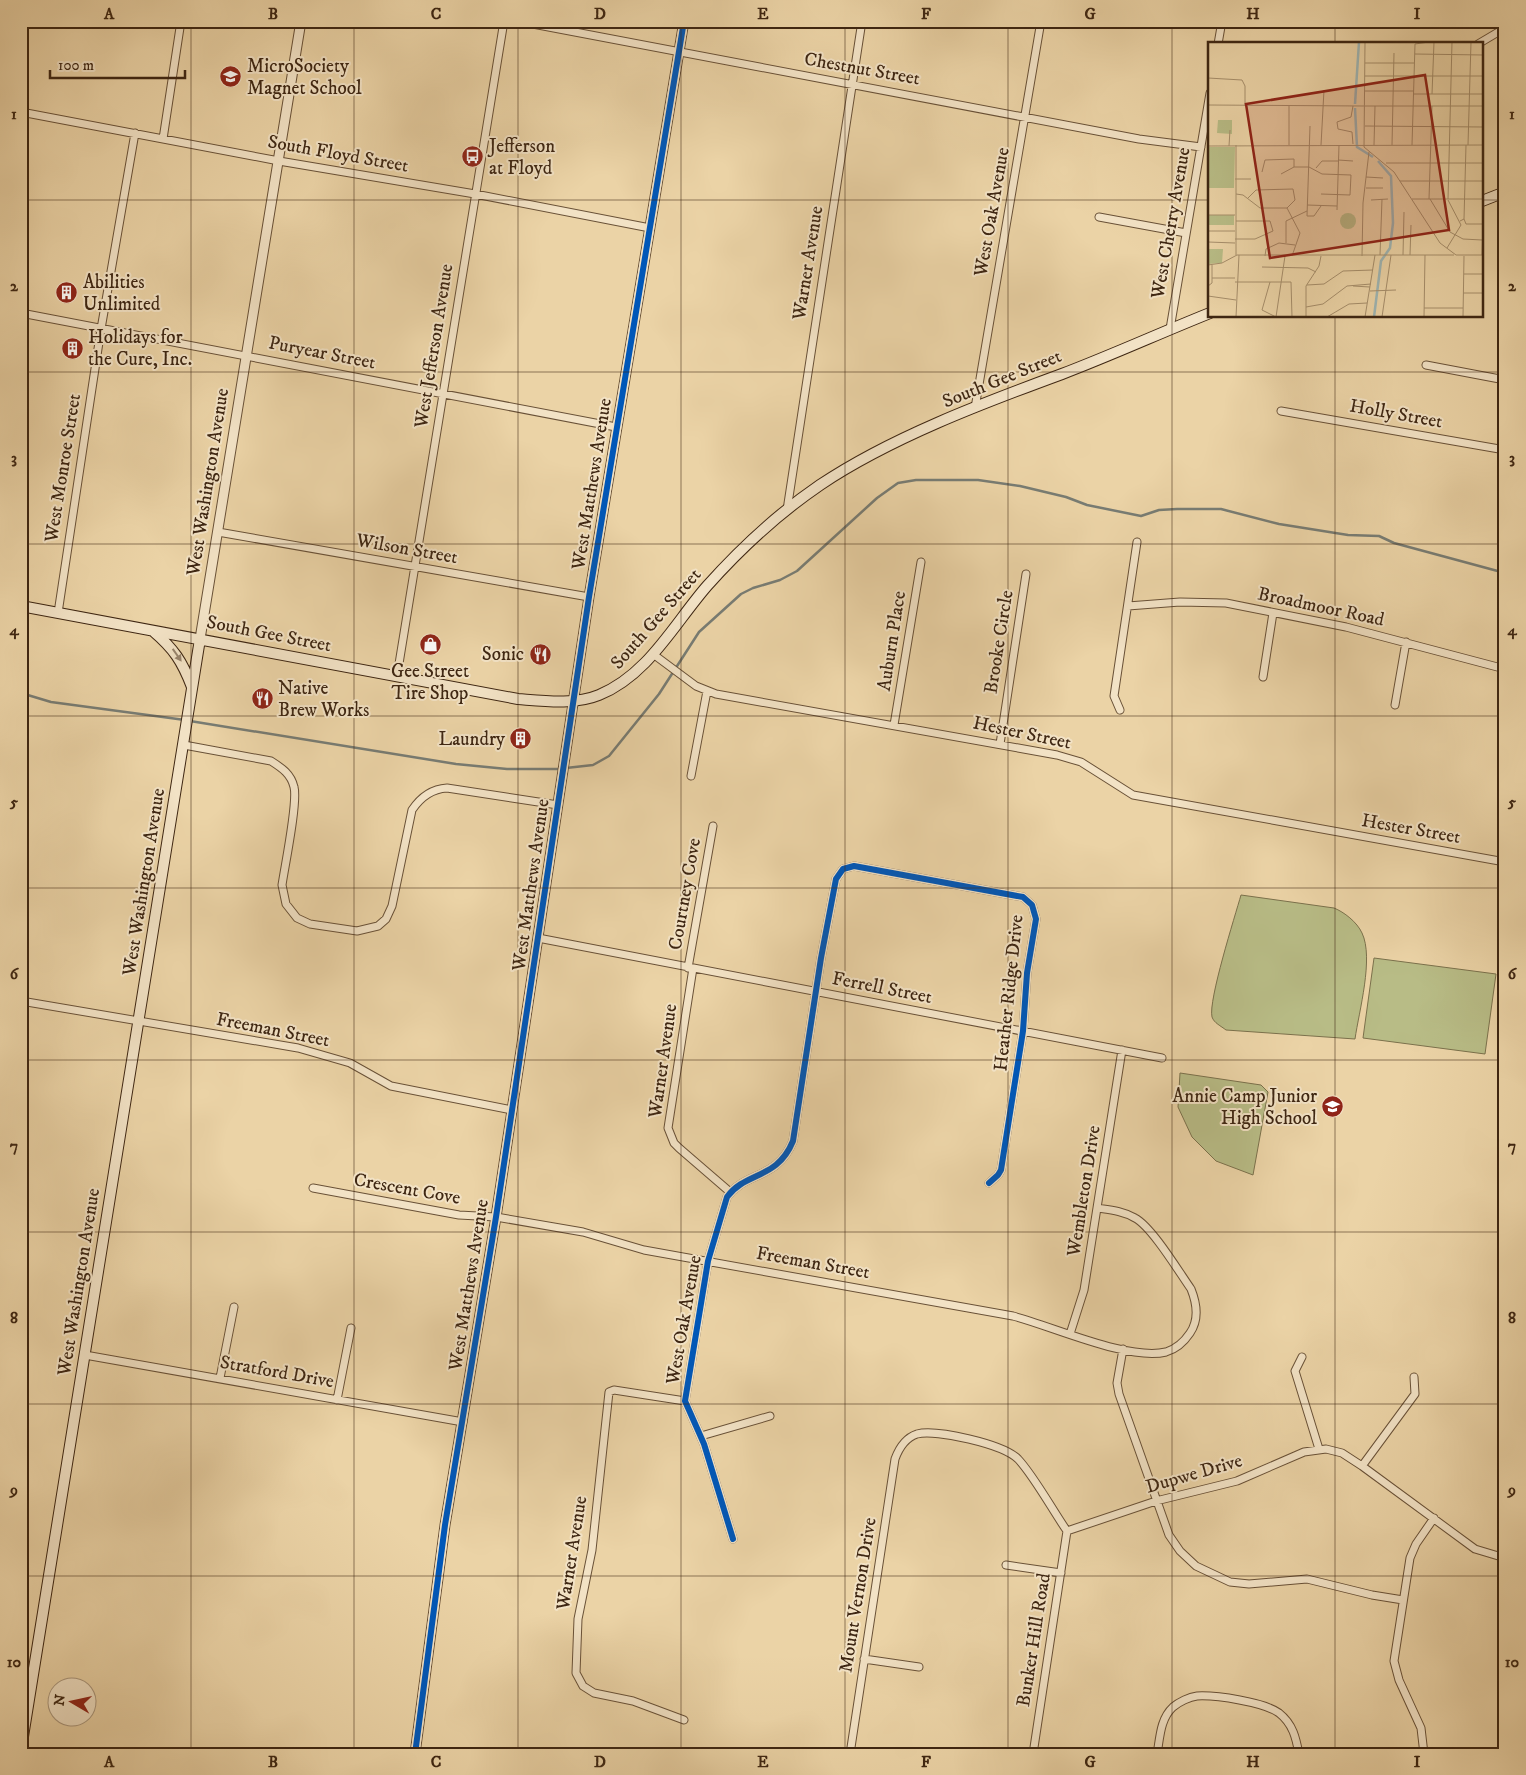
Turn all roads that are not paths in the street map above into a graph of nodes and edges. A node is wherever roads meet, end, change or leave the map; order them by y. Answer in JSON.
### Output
{"nodes":[{"id":1,"x":182,"y":21,"type":"edge"},
{"id":2,"x":301,"y":21,"type":"edge"},
{"id":3,"x":504,"y":21,"type":"edge"},
{"id":4,"x":517,"y":21,"type":"edge"},
{"id":5,"x":684,"y":21,"type":"edge"},
{"id":6,"x":862,"y":21,"type":"edge"},
{"id":7,"x":1041,"y":21,"type":"edge"},
{"id":8,"x":1222,"y":21,"type":"edge"},
{"id":9,"x":1505,"y":28,"type":"edge"},
{"id":10,"x":1218,"y":42,"type":"edge"},
{"id":11,"x":1481,"y":42,"type":"edge"},
{"id":12,"x":679,"y":53,"type":"junction"},
{"id":13,"x":852,"y":84,"type":"junction"},
{"id":14,"x":1208,"y":105,"type":"edge"},
{"id":15,"x":21,"y":112,"type":"edge"},
{"id":16,"x":1025,"y":117,"type":"junction"},
{"id":17,"x":135,"y":133,"type":"junction"},
{"id":18,"x":163,"y":138,"type":"junction"},
{"id":19,"x":1201,"y":146,"type":"junction"},
{"id":20,"x":1208,"y":146,"type":"edge"},
{"id":21,"x":279,"y":161,"type":"junction"},
{"id":22,"x":1505,"y":192,"type":"edge"},
{"id":23,"x":475,"y":194,"type":"junction"},
{"id":24,"x":1484,"y":200,"type":"edge"},
{"id":25,"x":1100,"y":217,"type":"dead end"},
{"id":26,"x":650,"y":228,"type":"junction"},
{"id":27,"x":1186,"y":233,"type":"junction"},
{"id":28,"x":21,"y":313,"type":"edge"},
{"id":29,"x":1208,"y":314,"type":"edge"},
{"id":30,"x":101,"y":329,"type":"junction"},
{"id":31,"x":1170,"y":329,"type":"junction"},
{"id":32,"x":246,"y":356,"type":"junction"},
{"id":33,"x":1426,"y":365,"type":"dead end"},
{"id":34,"x":1505,"y":380,"type":"edge"},
{"id":35,"x":443,"y":393,"type":"junction"},
{"id":36,"x":975,"y":408,"type":"junction"},
{"id":37,"x":1281,"y":412,"type":"dead end"},
{"id":38,"x":616,"y":427,"type":"junction"},
{"id":39,"x":1505,"y":450,"type":"edge"},
{"id":40,"x":787,"y":510,"type":"junction"},
{"id":41,"x":218,"y":532,"type":"junction"},
{"id":42,"x":1137,"y":542,"type":"dead end"},
{"id":43,"x":921,"y":562,"type":"dead end"},
{"id":44,"x":416,"y":567,"type":"junction"},
{"id":45,"x":1026,"y":574,"type":"dead end"},
{"id":46,"x":589,"y":598,"type":"junction"},
{"id":47,"x":21,"y":606,"type":"edge"},
{"id":48,"x":1128,"y":606,"type":"junction"},
{"id":49,"x":58,"y":613,"type":"junction"},
{"id":50,"x":1274,"y":613,"type":"junction"},
{"id":51,"x":152,"y":630,"type":"junction"},
{"id":52,"x":200,"y":639,"type":"junction"},
{"id":53,"x":1406,"y":642,"type":"junction"},
{"id":54,"x":653,"y":654,"type":"junction"},
{"id":55,"x":1505,"y":669,"type":"edge"},
{"id":56,"x":397,"y":676,"type":"junction"},
{"id":57,"x":1263,"y":677,"type":"dead end"},
{"id":58,"x":192,"y":687,"type":"junction"},
{"id":59,"x":707,"y":691,"type":"junction"},
{"id":60,"x":574,"y":701,"type":"junction"},
{"id":61,"x":1395,"y":705,"type":"dead end"},
{"id":62,"x":1120,"y":710,"type":"dead end"},
{"id":63,"x":894,"y":726,"type":"junction"},
{"id":64,"x":184,"y":742,"type":"junction"},
{"id":65,"x":1000,"y":744,"type":"junction"},
{"id":66,"x":691,"y":776,"type":"dead end"},
{"id":67,"x":558,"y":805,"type":"junction"},
{"id":68,"x":713,"y":826,"type":"dead end"},
{"id":69,"x":1505,"y":862,"type":"edge"},
{"id":70,"x":538,"y":938,"type":"junction"},
{"id":71,"x":690,"y":968,"type":"junction"},
{"id":72,"x":817,"y":992,"type":"junction"},
{"id":73,"x":21,"y":1001,"type":"edge"},
{"id":74,"x":140,"y":1022,"type":"junction"},
{"id":75,"x":1023,"y":1031,"type":"junction"},
{"id":76,"x":1122,"y":1050,"type":"junction"},
{"id":77,"x":1162,"y":1058,"type":"dead end"},
{"id":78,"x":512,"y":1110,"type":"junction"},
{"id":79,"x":988,"y":1183,"type":"dead end"},
{"id":80,"x":313,"y":1188,"type":"dead end"},
{"id":81,"x":730,"y":1192,"type":"junction"},
{"id":82,"x":1097,"y":1208,"type":"junction"},
{"id":83,"x":496,"y":1217,"type":"junction"},
{"id":84,"x":708,"y":1261,"type":"junction"},
{"id":85,"x":234,"y":1306,"type":"dead end"},
{"id":86,"x":351,"y":1328,"type":"dead end"},
{"id":87,"x":1070,"y":1334,"type":"junction"},
{"id":88,"x":1123,"y":1349,"type":"junction"},
{"id":89,"x":85,"y":1355,"type":"junction"},
{"id":90,"x":1302,"y":1356,"type":"dead end"},
{"id":91,"x":1414,"y":1377,"type":"dead end"},
{"id":92,"x":220,"y":1378,"type":"junction"},
{"id":93,"x":337,"y":1400,"type":"junction"},
{"id":94,"x":685,"y":1401,"type":"junction"},
{"id":95,"x":770,"y":1416,"type":"dead end"},
{"id":96,"x":463,"y":1422,"type":"junction"},
{"id":97,"x":701,"y":1436,"type":"junction"},
{"id":98,"x":1320,"y":1449,"type":"junction"},
{"id":99,"x":1362,"y":1466,"type":"junction"},
{"id":100,"x":1156,"y":1501,"type":"junction"},
{"id":101,"x":1434,"y":1518,"type":"junction"},
{"id":102,"x":1068,"y":1532,"type":"junction"},
{"id":103,"x":733,"y":1539,"type":"dead end"},
{"id":104,"x":1505,"y":1558,"type":"edge"},
{"id":105,"x":1006,"y":1565,"type":"dead end"},
{"id":106,"x":1061,"y":1573,"type":"junction"},
{"id":107,"x":1403,"y":1600,"type":"junction"},
{"id":108,"x":864,"y":1659,"type":"junction"},
{"id":109,"x":919,"y":1666,"type":"dead end"},
{"id":110,"x":684,"y":1720,"type":"dead end"},
{"id":111,"x":21,"y":1749,"type":"edge"},
{"id":112,"x":415,"y":1754,"type":"edge"},
{"id":113,"x":850,"y":1754,"type":"edge"},
{"id":114,"x":1033,"y":1754,"type":"edge"},
{"id":115,"x":1157,"y":1754,"type":"edge"},
{"id":116,"x":1299,"y":1754,"type":"edge"},
{"id":117,"x":1424,"y":1754,"type":"edge"}],
"edges":[{"from":1,"to":18,"type":"street"},
{"from":2,"to":21,"type":"street","name":"West Washington Avenue"},
{"from":3,"to":23,"type":"street","name":"West Jefferson Avenue"},
{"from":4,"to":12,"type":"street","name":"Chestnut Street"},
{"from":5,"to":12,"type":"street","name":"West Matthews Avenue"},
{"from":6,"to":13,"type":"street","name":"Warner Avenue"},
{"from":7,"to":16,"type":"street","name":"West Oak Avenue"},
{"from":8,"to":10,"type":"street"},
{"from":9,"to":11,"type":"street"},
{"from":12,"to":13,"type":"street","name":"Chestnut Street"},
{"from":12,"to":26,"type":"street","name":"West Matthews Avenue"},
{"from":13,"to":16,"type":"street","name":"Chestnut Street"},
{"from":13,"to":40,"type":"street","name":"Warner Avenue"},
{"from":14,"to":19,"type":"street","name":"West Cherry Avenue"},
{"from":15,"to":17,"type":"street","name":"South Floyd Street"},
{"from":16,"to":19,"type":"street","name":"Chestnut Street"},
{"from":16,"to":36,"type":"street","name":"West Oak Avenue"},
{"from":17,"to":18,"type":"street","name":"South Floyd Street"},
{"from":17,"to":30,"type":"street","name":"West Monroe Street"},
{"from":18,"to":21,"type":"street","name":"South Floyd Street"},
{"from":19,"to":20,"type":"street","name":"Chestnut Street"},
{"from":19,"to":27,"type":"street","name":"West Cherry Avenue"},
{"from":21,"to":23,"type":"street","name":"South Floyd Street"},
{"from":21,"to":32,"type":"street","name":"West Washington Avenue"},
{"from":22,"to":24,"type":"main road"},
{"from":23,"to":26,"type":"street","name":"South Floyd Street"},
{"from":23,"to":35,"type":"street","name":"West Jefferson Avenue"},
{"from":25,"to":27,"type":"street"},
{"from":26,"to":38,"type":"street","name":"West Matthews Avenue"},
{"from":27,"to":31,"type":"street","name":"West Cherry Avenue"},
{"from":28,"to":30,"type":"street","name":"Puryear Street"},
{"from":29,"to":31,"type":"main road","name":"South Gee Street"},
{"from":30,"to":32,"type":"street","name":"Puryear Street"},
{"from":30,"to":49,"type":"street","name":"West Monroe Street"},
{"from":31,"to":36,"type":"main road","name":"South Gee Street"},
{"from":32,"to":35,"type":"street","name":"Puryear Street"},
{"from":32,"to":41,"type":"street","name":"West Washington Avenue"},
{"from":33,"to":34,"type":"street"},
{"from":35,"to":38,"type":"street","name":"Puryear Street"},
{"from":35,"to":44,"type":"street","name":"West Jefferson Avenue"},
{"from":36,"to":40,"type":"main road","name":"South Gee Street"},
{"from":37,"to":39,"type":"street","name":"Holly Street"},
{"from":38,"to":46,"type":"street","name":"West Matthews Avenue"},
{"from":40,"to":54,"type":"main road","name":"South Gee Street"},
{"from":41,"to":44,"type":"street","name":"Wilson Street"},
{"from":41,"to":52,"type":"street","name":"West Washington Avenue"},
{"from":42,"to":48,"type":"street"},
{"from":43,"to":63,"type":"street","name":"Auburn Place"},
{"from":44,"to":46,"type":"street","name":"Wilson Street"},
{"from":44,"to":56,"type":"street","name":"West Jefferson Avenue"},
{"from":45,"to":65,"type":"street","name":"Brooke Circle"},
{"from":46,"to":60,"type":"street","name":"West Matthews Avenue"},
{"from":47,"to":49,"type":"main road","name":"South Gee Street"},
{"from":48,"to":50,"type":"street","name":"Broadmoor Road"},
{"from":48,"to":62,"type":"street"},
{"from":49,"to":51,"type":"main road","name":"South Gee Street"},
{"from":50,"to":53,"type":"street","name":"Broadmoor Road"},
{"from":50,"to":57,"type":"street"},
{"from":51,"to":52,"type":"main road","name":"South Gee Street"},
{"from":51,"to":58,"type":"main road","one_way":true},
{"from":52,"to":56,"type":"main road","name":"South Gee Street"},
{"from":52,"to":58,"type":"main road","name":"West Washington Avenue"},
{"from":53,"to":55,"type":"street","name":"Broadmoor Road"},
{"from":53,"to":61,"type":"street"},
{"from":54,"to":59,"type":"street","name":"Hester Street"},
{"from":54,"to":60,"type":"main road","name":"South Gee Street"},
{"from":56,"to":60,"type":"main road","name":"South Gee Street"},
{"from":58,"to":64,"type":"main road","name":"West Washington Avenue"},
{"from":59,"to":63,"type":"street","name":"Hester Street"},
{"from":59,"to":66,"type":"street"},
{"from":60,"to":67,"type":"street","name":"West Matthews Avenue"},
{"from":63,"to":65,"type":"street","name":"Hester Street"},
{"from":64,"to":67,"type":"street"},
{"from":64,"to":74,"type":"main road","name":"West Washington Avenue"},
{"from":65,"to":69,"type":"street","name":"Hester Street"},
{"from":67,"to":70,"type":"street","name":"West Matthews Avenue"},
{"from":68,"to":71,"type":"street","name":"Courtney Cove"},
{"from":70,"to":71,"type":"street","name":"Ferrell Street"},
{"from":70,"to":78,"type":"street","name":"West Matthews Avenue"},
{"from":71,"to":72,"type":"street","name":"Ferrell Street"},
{"from":71,"to":81,"type":"street","name":"Warner Avenue"},
{"from":72,"to":75,"type":"street","name":"Ferrell Street"},
{"from":72,"to":75,"type":"street","name":"Heather Ridge Drive"},
{"from":72,"to":81,"type":"street"},
{"from":73,"to":74,"type":"street","name":"Freeman Street"},
{"from":74,"to":78,"type":"street","name":"Freeman Street"},
{"from":74,"to":89,"type":"main road","name":"West Washington Avenue"},
{"from":75,"to":76,"type":"street","name":"Ferrell Street"},
{"from":75,"to":79,"type":"street","name":"Heather Ridge Drive"},
{"from":76,"to":77,"type":"street","name":"Ferrell Street"},
{"from":76,"to":82,"type":"street","name":"Wembleton Drive"},
{"from":78,"to":83,"type":"street","name":"West Matthews Avenue"},
{"from":80,"to":83,"type":"street","name":"Crescent Cove"},
{"from":81,"to":84,"type":"street","name":"West Oak Avenue"},
{"from":82,"to":87,"type":"street","name":"Wembleton Drive"},
{"from":82,"to":88,"type":"street","name":"Freeman Street"},
{"from":83,"to":84,"type":"street","name":"Freeman Street"},
{"from":83,"to":96,"type":"street","name":"West Matthews Avenue"},
{"from":84,"to":87,"type":"street","name":"Freeman Street"},
{"from":84,"to":94,"type":"street","name":"West Oak Avenue"},
{"from":85,"to":92,"type":"street"},
{"from":86,"to":93,"type":"street"},
{"from":87,"to":88,"type":"street","name":"Freeman Street"},
{"from":88,"to":100,"type":"street"},
{"from":89,"to":92,"type":"street","name":"Stratford Drive"},
{"from":89,"to":111,"type":"main road","name":"West Washington Avenue"},
{"from":90,"to":98,"type":"street"},
{"from":91,"to":99,"type":"street"},
{"from":92,"to":93,"type":"street","name":"Stratford Drive"},
{"from":93,"to":96,"type":"street","name":"Stratford Drive"},
{"from":94,"to":97,"type":"street","name":"West Oak Avenue"},
{"from":94,"to":110,"type":"street","name":"Warner Avenue"},
{"from":95,"to":97,"type":"street"},
{"from":96,"to":112,"type":"street","name":"West Matthews Avenue"},
{"from":97,"to":103,"type":"street","name":"West Oak Avenue"},
{"from":98,"to":99,"type":"street","name":"Dupwe Drive"},
{"from":98,"to":100,"type":"street","name":"Dupwe Drive"},
{"from":99,"to":101,"type":"street","name":"Dupwe Drive"},
{"from":100,"to":102,"type":"street","name":"Dupwe Drive"},
{"from":100,"to":107,"type":"street"},
{"from":101,"to":104,"type":"street","name":"Dupwe Drive"},
{"from":101,"to":107,"type":"street"},
{"from":102,"to":106,"type":"street","name":"Bunker Hill Road"},
{"from":102,"to":108,"type":"street","name":"Mount Vernon Drive"},
{"from":105,"to":106,"type":"street"},
{"from":106,"to":114,"type":"street","name":"Bunker Hill Road"},
{"from":107,"to":117,"type":"street"},
{"from":108,"to":109,"type":"street"},
{"from":108,"to":113,"type":"street","name":"Mount Vernon Drive"},
{"from":115,"to":116,"type":"street"}]}
